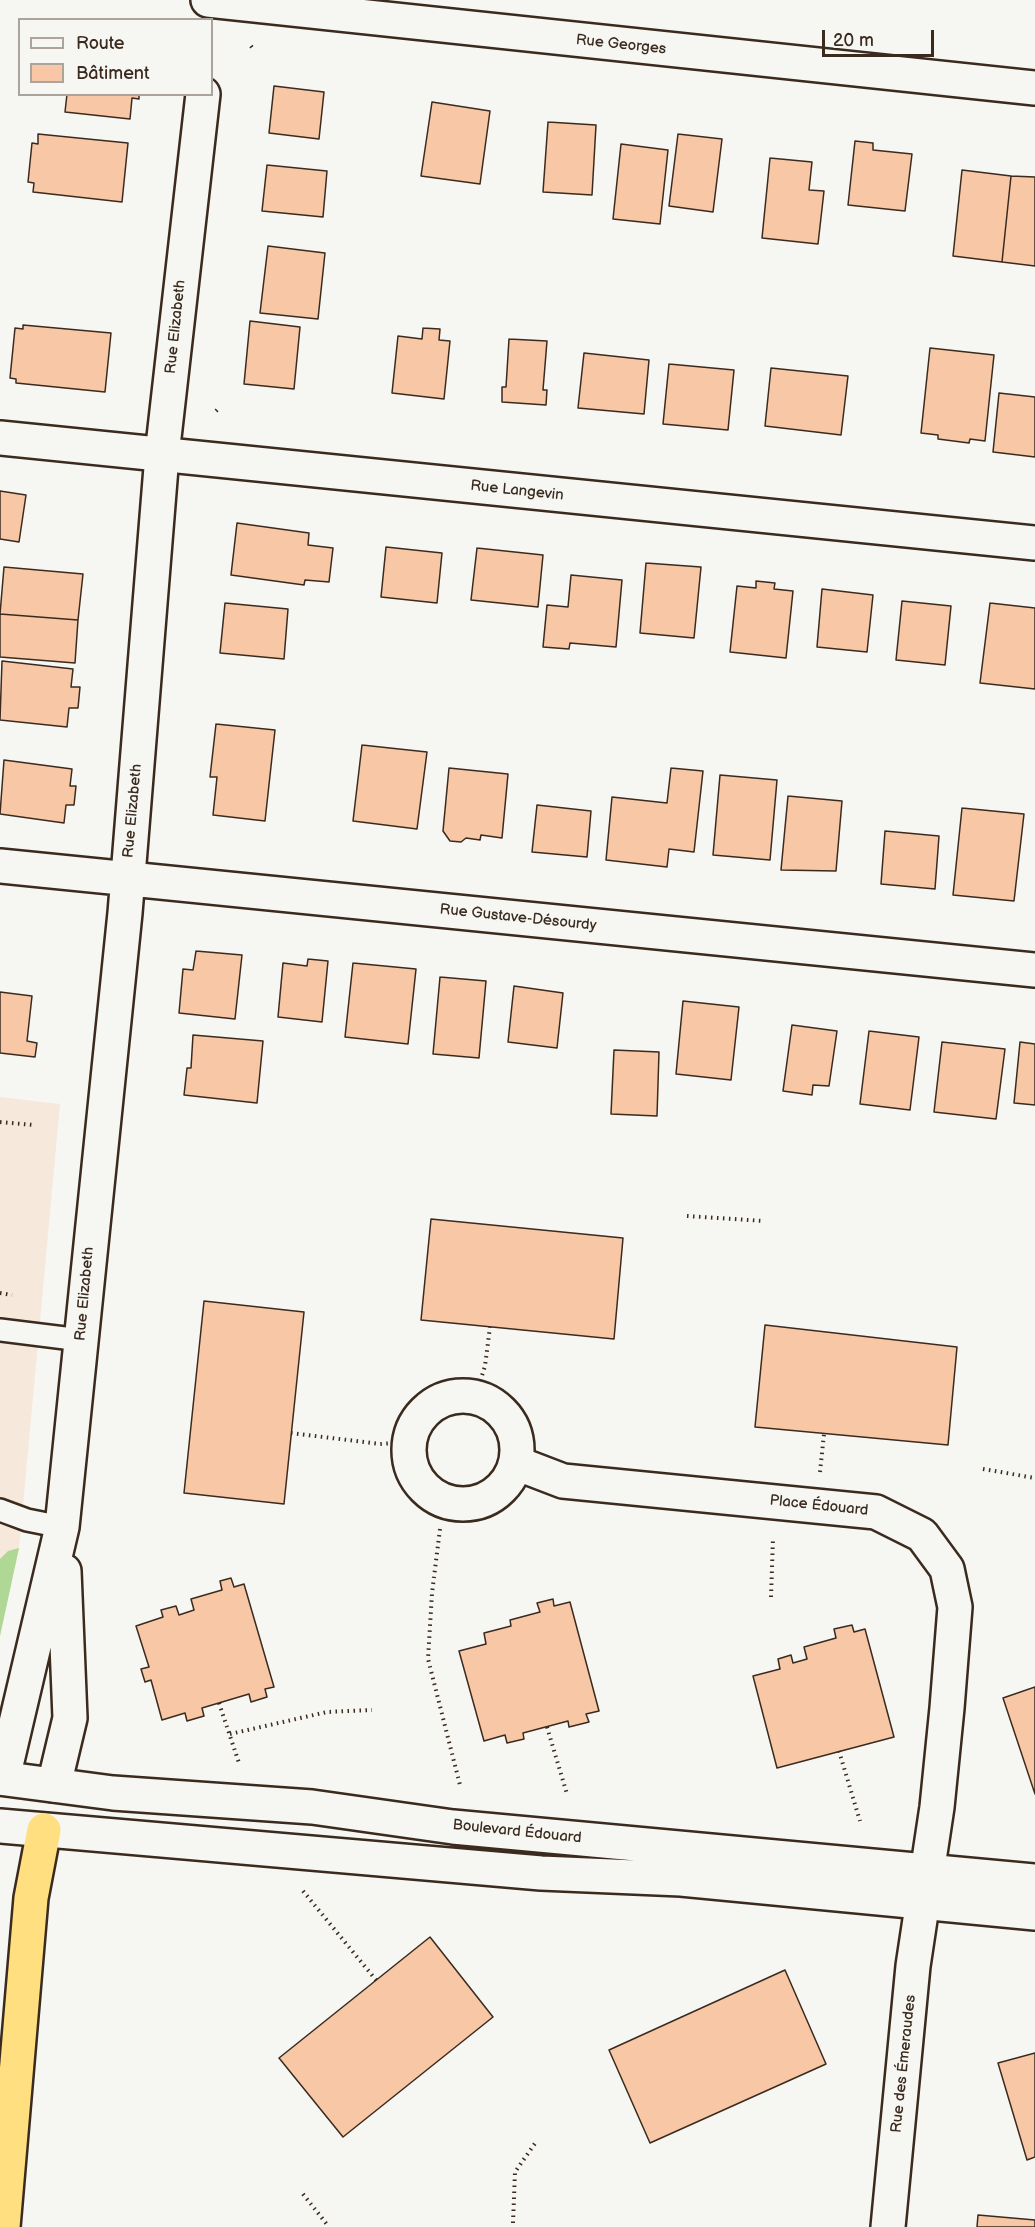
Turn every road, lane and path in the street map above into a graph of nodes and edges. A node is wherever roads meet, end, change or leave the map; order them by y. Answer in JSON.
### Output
{"nodes":[{"id":1,"x":210,"y":0,"type":"edge"},
{"id":2,"x":210,"y":18,"type":"edge"},
{"id":3,"x":1035,"y":88,"type":"edge"},
{"id":4,"x":203,"y":96,"type":"edge"},
{"id":5,"x":0,"y":438,"type":"edge"},
{"id":6,"x":162,"y":455,"type":"junction"},
{"id":7,"x":1035,"y":543,"type":"edge"},
{"id":8,"x":0,"y":866,"type":"edge"},
{"id":9,"x":127,"y":879,"type":"junction"},
{"id":10,"x":1035,"y":970,"type":"edge"},
{"id":11,"x":0,"y":1122,"type":"edge"},
{"id":12,"x":33,"y":1125,"type":"dead end"},
{"id":13,"x":687,"y":1216,"type":"dead end"},
{"id":14,"x":764,"y":1221,"type":"dead end"},
{"id":15,"x":0,"y":1293,"type":"edge"},
{"id":16,"x":12,"y":1295,"type":"dead end"},
{"id":17,"x":490,"y":1327,"type":"dead end"},
{"id":18,"x":0,"y":1330,"type":"edge"},
{"id":19,"x":81,"y":1340,"type":"junction"},
{"id":20,"x":475,"y":1398,"type":"junction"},
{"id":21,"x":291,"y":1433,"type":"dead end"},
{"id":22,"x":824,"y":1434,"type":"dead end"},
{"id":23,"x":410,"y":1442,"type":"junction"},
{"id":24,"x":516,"y":1463,"type":"junction"},
{"id":25,"x":983,"y":1469,"type":"dead end"},
{"id":26,"x":1035,"y":1478,"type":"edge"},
{"id":27,"x":820,"y":1482,"type":"dead end"},
{"id":28,"x":775,"y":1502,"type":"junction"},
{"id":29,"x":0,"y":1510,"type":"edge"},
{"id":30,"x":62,"y":1527,"type":"junction"},
{"id":31,"x":440,"y":1529,"type":"dead end"},
{"id":32,"x":771,"y":1597,"type":"dead end"},
{"id":33,"x":219,"y":1703,"type":"dead end"},
{"id":34,"x":372,"y":1710,"type":"dead end"},
{"id":35,"x":547,"y":1727,"type":"dead end"},
{"id":36,"x":230,"y":1734,"type":"junction"},
{"id":37,"x":839,"y":1751,"type":"dead end"},
{"id":38,"x":239,"y":1763,"type":"dead end"},
{"id":39,"x":1,"y":1782,"type":"edge"},
{"id":40,"x":54,"y":1785,"type":"junction"},
{"id":41,"x":460,"y":1785,"type":"dead end"},
{"id":42,"x":567,"y":1794,"type":"dead end"},
{"id":43,"x":860,"y":1821,"type":"dead end"},
{"id":44,"x":0,"y":1826,"type":"edge"},
{"id":45,"x":44,"y":1830,"type":"junction"},
{"id":46,"x":1035,"y":1881,"type":"edge"},
{"id":47,"x":925,"y":1887,"type":"junction"},
{"id":48,"x":303,"y":1891,"type":"dead end"},
{"id":49,"x":1035,"y":1913,"type":"edge"},
{"id":50,"x":376,"y":1980,"type":"dead end"},
{"id":51,"x":536,"y":2142,"type":"dead end"},
{"id":52,"x":303,"y":2194,"type":"dead end"},
{"id":53,"x":513,"y":2223,"type":"dead end"},
{"id":54,"x":3,"y":2227,"type":"edge"},
{"id":55,"x":329,"y":2227,"type":"edge"},
{"id":56,"x":888,"y":2227,"type":"edge"}],
"edges":[{"from":1,"to":2,"type":"street"},
{"from":1,"to":3,"type":"street","name":"Rue Georges"},
{"from":4,"to":6,"type":"street","name":"Rue Elizabeth"},
{"from":5,"to":6,"type":"street","name":"Rue Langevin"},
{"from":6,"to":7,"type":"street","name":"Rue Langevin"},
{"from":6,"to":9,"type":"street","name":"Rue Elizabeth"},
{"from":8,"to":9,"type":"street","name":"Rue Gustave-Désourdy"},
{"from":9,"to":10,"type":"street","name":"Rue Gustave-Désourdy"},
{"from":9,"to":19,"type":"street","name":"Rue Elizabeth"},
{"from":11,"to":12,"type":"path"},
{"from":13,"to":14,"type":"path"},
{"from":15,"to":16,"type":"path"},
{"from":17,"to":20,"type":"path"},
{"from":18,"to":19,"type":"lane"},
{"from":19,"to":30,"type":"street","name":"Rue Elizabeth"},
{"from":20,"to":23,"type":"street"},
{"from":20,"to":24,"type":"street"},
{"from":21,"to":23,"type":"path"},
{"from":22,"to":27,"type":"path"},
{"from":23,"to":24,"type":"street"},
{"from":24,"to":28,"type":"street","name":"Place Édouard"},
{"from":25,"to":26,"type":"path"},
{"from":28,"to":32,"type":"path"},
{"from":28,"to":47,"type":"street","name":"Place Édouard"},
{"from":29,"to":30,"type":"lane"},
{"from":30,"to":39,"type":"street","name":"Rue Elizabeth"},
{"from":30,"to":40,"type":"street","name":"Rue Elizabeth"},
{"from":31,"to":41,"type":"path"},
{"from":33,"to":36,"type":"path"},
{"from":34,"to":36,"type":"path"},
{"from":35,"to":42,"type":"path"},
{"from":36,"to":38,"type":"path"},
{"from":37,"to":43,"type":"path"},
{"from":39,"to":40,"type":"street","name":"Boulevard Édouard"},
{"from":40,"to":45,"type":"street","name":"Rue Elizabeth"},
{"from":40,"to":47,"type":"street","name":"Boulevard Édouard"},
{"from":44,"to":45,"type":"street","name":"Boulevard Édouard"},
{"from":45,"to":47,"type":"street","name":"Boulevard Édouard"},
{"from":45,"to":54,"type":"highway"},
{"from":46,"to":47,"type":"street","name":"Boulevard Édouard"},
{"from":47,"to":49,"type":"street","name":"Boulevard Édouard"},
{"from":47,"to":56,"type":"street","name":"Rue des Émeraudes"},
{"from":48,"to":50,"type":"path"},
{"from":51,"to":53,"type":"path"},
{"from":52,"to":55,"type":"path"}]}
